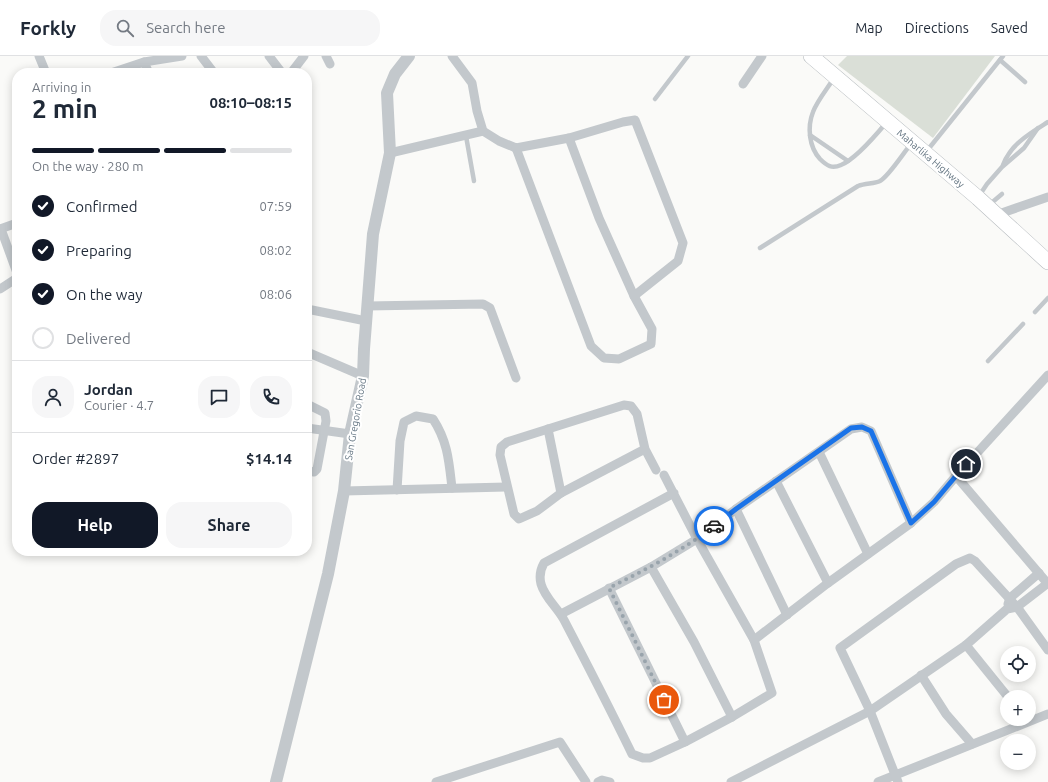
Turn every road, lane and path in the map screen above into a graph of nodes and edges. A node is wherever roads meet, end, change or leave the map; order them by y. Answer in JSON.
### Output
{"nodes":[{"id":1,"x":39,"y":56,"type":"edge"},
{"id":2,"x":182,"y":56,"type":"edge"},
{"id":3,"x":201,"y":56,"type":"edge"},
{"id":4,"x":269,"y":56,"type":"edge"},
{"id":5,"x":304,"y":56,"type":"edge"},
{"id":6,"x":409,"y":56,"type":"edge"},
{"id":7,"x":452,"y":56,"type":"edge"},
{"id":8,"x":688,"y":56,"type":"edge"},
{"id":9,"x":762,"y":56,"type":"edge"},
{"id":10,"x":811,"y":56,"type":"edge"},
{"id":11,"x":1002,"y":58,"type":"edge"},
{"id":12,"x":144,"y":62,"type":"junction"},
{"id":13,"x":44,"y":68,"type":"edge"},
{"id":14,"x":126,"y":68,"type":"edge"},
{"id":15,"x":147,"y":68,"type":"edge"},
{"id":16,"x":210,"y":68,"type":"edge"},
{"id":17,"x":278,"y":68,"type":"edge"},
{"id":18,"x":295,"y":68,"type":"edge"},
{"id":19,"x":835,"y":77,"type":"junction"},
{"id":20,"x":1026,"y":82,"type":"dead end"},
{"id":21,"x":743,"y":84,"type":"dead end"},
{"id":22,"x":655,"y":99,"type":"dead end"},
{"id":23,"x":888,"y":122,"type":"junction"},
{"id":24,"x":1048,"y":122,"type":"edge"},
{"id":25,"x":1038,"y":128,"type":"junction"},
{"id":26,"x":483,"y":131,"type":"junction"},
{"id":27,"x":810,"y":135,"type":"junction"},
{"id":28,"x":466,"y":136,"type":"junction"},
{"id":29,"x":568,"y":138,"type":"junction"},
{"id":30,"x":912,"y":142,"type":"junction"},
{"id":31,"x":516,"y":148,"type":"junction"},
{"id":32,"x":390,"y":153,"type":"junction"},
{"id":33,"x":925,"y":153,"type":"junction"},
{"id":34,"x":848,"y":161,"type":"junction"},
{"id":35,"x":1002,"y":167,"type":"junction"},
{"id":36,"x":474,"y":180,"type":"dead end"},
{"id":37,"x":1002,"y":194,"type":"dead end"},
{"id":38,"x":1048,"y":197,"type":"edge"},
{"id":39,"x":987,"y":206,"type":"junction"},
{"id":40,"x":12,"y":225,"type":"edge"},
{"id":41,"x":0,"y":229,"type":"edge"},
{"id":42,"x":760,"y":248,"type":"dead end"},
{"id":43,"x":12,"y":260,"type":"edge"},
{"id":44,"x":1048,"y":262,"type":"edge"},
{"id":45,"x":12,"y":281,"type":"edge"},
{"id":46,"x":0,"y":289,"type":"edge"},
{"id":47,"x":634,"y":296,"type":"junction"},
{"id":48,"x":1048,"y":298,"type":"edge"},
{"id":49,"x":368,"y":306,"type":"junction"},
{"id":50,"x":312,"y":310,"type":"edge"},
{"id":51,"x":1035,"y":312,"type":"dead end"},
{"id":52,"x":366,"y":321,"type":"junction"},
{"id":53,"x":1024,"y":324,"type":"dead end"},
{"id":54,"x":312,"y":354,"type":"edge"},
{"id":55,"x":988,"y":361,"type":"dead end"},
{"id":56,"x":1048,"y":375,"type":"edge"},
{"id":57,"x":363,"y":376,"type":"junction"},
{"id":58,"x":516,"y":378,"type":"dead end"},
{"id":59,"x":312,"y":406,"type":"edge"},
{"id":60,"x":548,"y":428,"type":"junction"},
{"id":61,"x":312,"y":429,"type":"edge"},
{"id":62,"x":324,"y":431,"type":"junction"},
{"id":63,"x":350,"y":434,"type":"junction"},
{"id":64,"x":645,"y":449,"type":"junction"},
{"id":65,"x":819,"y":452,"type":"junction"},
{"id":66,"x":656,"y":470,"type":"dead end"},
{"id":67,"x":312,"y":472,"type":"edge"},
{"id":68,"x":664,"y":475,"type":"dead end"},
{"id":69,"x":956,"y":476,"type":"junction"},
{"id":70,"x":776,"y":481,"type":"junction"},
{"id":71,"x":506,"y":487,"type":"junction"},
{"id":72,"x":452,"y":488,"type":"junction"},
{"id":73,"x":397,"y":490,"type":"junction"},
{"id":74,"x":344,"y":491,"type":"junction"},
{"id":75,"x":561,"y":493,"type":"junction"},
{"id":76,"x":674,"y":493,"type":"junction"},
{"id":77,"x":736,"y":509,"type":"junction"},
{"id":78,"x":911,"y":523,"type":"junction"},
{"id":79,"x":697,"y":539,"type":"junction"},
{"id":80,"x":868,"y":554,"type":"junction"},
{"id":81,"x":652,"y":567,"type":"junction"},
{"id":82,"x":1039,"y":573,"type":"junction"},
{"id":83,"x":828,"y":583,"type":"junction"},
{"id":84,"x":1048,"y":584,"type":"edge"},
{"id":85,"x":609,"y":588,"type":"junction"},
{"id":86,"x":1010,"y":598,"type":"junction"},
{"id":87,"x":1017,"y":607,"type":"junction"},
{"id":88,"x":1007,"y":609,"type":"junction"},
{"id":89,"x":561,"y":614,"type":"junction"},
{"id":90,"x":787,"y":615,"type":"junction"},
{"id":91,"x":754,"y":640,"type":"junction"},
{"id":92,"x":966,"y":645,"type":"junction"},
{"id":93,"x":1048,"y":650,"type":"edge"},
{"id":94,"x":921,"y":675,"type":"junction"},
{"id":95,"x":1002,"y":690,"type":"edge"},
{"id":96,"x":870,"y":711,"type":"junction"},
{"id":97,"x":1048,"y":714,"type":"edge"},
{"id":98,"x":732,"y":717,"type":"junction"},
{"id":99,"x":1036,"y":718,"type":"edge"},
{"id":100,"x":1014,"y":726,"type":"edge"},
{"id":101,"x":685,"y":742,"type":"junction"},
{"id":102,"x":972,"y":744,"type":"junction"},
{"id":103,"x":896,"y":779,"type":"edge"},
{"id":104,"x":742,"y":780,"type":"edge"},
{"id":105,"x":276,"y":782,"type":"edge"},
{"id":106,"x":436,"y":782,"type":"edge"},
{"id":107,"x":586,"y":782,"type":"edge"},
{"id":108,"x":598,"y":782,"type":"edge"},
{"id":109,"x":610,"y":782,"type":"edge"},
{"id":110,"x":732,"y":782,"type":"edge"},
{"id":111,"x":878,"y":782,"type":"edge"}],
"edges":[{"from":1,"to":13,"type":"street"},
{"from":2,"to":12,"type":"street"},
{"from":3,"to":16,"type":"street"},
{"from":4,"to":17,"type":"street"},
{"from":5,"to":18,"type":"street"},
{"from":6,"to":32,"type":"street","name":"San Gregorio Road"},
{"from":7,"to":26,"type":"street"},
{"from":8,"to":22,"type":"lane"},
{"from":9,"to":21,"type":"street"},
{"from":10,"to":19,"type":"main road","name":"Maharlika Highway"},
{"from":11,"to":20,"type":"lane"},
{"from":11,"to":33,"type":"lane"},
{"from":12,"to":14,"type":"street"},
{"from":12,"to":15,"type":"street"},
{"from":19,"to":23,"type":"main road","name":"Maharlika Highway"},
{"from":19,"to":27,"type":"lane"},
{"from":23,"to":30,"type":"main road","name":"Maharlika Highway"},
{"from":23,"to":34,"type":"lane"},
{"from":24,"to":25,"type":"lane"},
{"from":25,"to":35,"type":"lane"},
{"from":25,"to":35,"type":"lane"},
{"from":26,"to":28,"type":"street"},
{"from":26,"to":31,"type":"street"},
{"from":27,"to":34,"type":"lane"},
{"from":27,"to":34,"type":"lane"},
{"from":28,"to":32,"type":"street"},
{"from":28,"to":36,"type":"lane"},
{"from":29,"to":31,"type":"street"},
{"from":29,"to":47,"type":"street"},
{"from":29,"to":47,"type":"street"},
{"from":30,"to":33,"type":"main road","name":"Maharlika Highway"},
{"from":30,"to":42,"type":"lane"},
{"from":31,"to":47,"type":"street"},
{"from":32,"to":49,"type":"street","name":"San Gregorio Road"},
{"from":33,"to":39,"type":"main road","name":"Maharlika Highway"},
{"from":35,"to":39,"type":"lane"},
{"from":37,"to":39,"type":"lane"},
{"from":38,"to":39,"type":"street"},
{"from":39,"to":44,"type":"main road","name":"Maharlika Highway"},
{"from":40,"to":41,"type":"street"},
{"from":41,"to":43,"type":"street"},
{"from":45,"to":46,"type":"street"},
{"from":48,"to":51,"type":"lane"},
{"from":49,"to":52,"type":"street","name":"San Gregorio Road"},
{"from":49,"to":58,"type":"street"},
{"from":50,"to":52,"type":"street"},
{"from":52,"to":57,"type":"street","name":"San Gregorio Road"},
{"from":53,"to":55,"type":"lane"},
{"from":54,"to":57,"type":"street"},
{"from":56,"to":69,"type":"street"},
{"from":57,"to":63,"type":"street","name":"San Gregorio Road"},
{"from":59,"to":62,"type":"street"},
{"from":60,"to":64,"type":"street"},
{"from":60,"to":71,"type":"street"},
{"from":60,"to":75,"type":"street"},
{"from":61,"to":62,"type":"street"},
{"from":62,"to":63,"type":"street"},
{"from":62,"to":67,"type":"street"},
{"from":63,"to":74,"type":"street","name":"San Gregorio Road"},
{"from":64,"to":66,"type":"street"},
{"from":64,"to":75,"type":"street"},
{"from":65,"to":70,"type":"street"},
{"from":65,"to":78,"type":"street"},
{"from":65,"to":80,"type":"street"},
{"from":68,"to":76,"type":"street"},
{"from":69,"to":78,"type":"street"},
{"from":69,"to":82,"type":"street"},
{"from":70,"to":77,"type":"street"},
{"from":70,"to":83,"type":"street"},
{"from":71,"to":72,"type":"street"},
{"from":71,"to":75,"type":"street"},
{"from":72,"to":73,"type":"street"},
{"from":72,"to":73,"type":"street"},
{"from":73,"to":74,"type":"street"},
{"from":74,"to":105,"type":"street","name":"San Gregorio Road"},
{"from":76,"to":79,"type":"street"},
{"from":76,"to":89,"type":"street"},
{"from":77,"to":79,"type":"street"},
{"from":77,"to":90,"type":"street"},
{"from":78,"to":80,"type":"street"},
{"from":79,"to":81,"type":"street"},
{"from":79,"to":91,"type":"street"},
{"from":80,"to":83,"type":"street"},
{"from":81,"to":85,"type":"street"},
{"from":81,"to":98,"type":"street"},
{"from":82,"to":84,"type":"street"},
{"from":82,"to":86,"type":"street"},
{"from":83,"to":90,"type":"street"},
{"from":84,"to":87,"type":"street"},
{"from":85,"to":89,"type":"street"},
{"from":85,"to":101,"type":"street"},
{"from":86,"to":87,"type":"street"},
{"from":86,"to":88,"type":"street"},
{"from":86,"to":96,"type":"street"},
{"from":87,"to":88,"type":"street"},
{"from":87,"to":93,"type":"street"},
{"from":88,"to":92,"type":"street"},
{"from":89,"to":101,"type":"street"},
{"from":90,"to":91,"type":"street"},
{"from":91,"to":98,"type":"street"},
{"from":92,"to":94,"type":"street"},
{"from":92,"to":95,"type":"street"},
{"from":94,"to":96,"type":"street"},
{"from":94,"to":102,"type":"street"},
{"from":96,"to":103,"type":"street"},
{"from":96,"to":104,"type":"street"},
{"from":97,"to":99,"type":"street"},
{"from":98,"to":101,"type":"street"},
{"from":100,"to":102,"type":"street"},
{"from":102,"to":103,"type":"street"},
{"from":103,"to":111,"type":"street"},
{"from":104,"to":110,"type":"street"},
{"from":106,"to":107,"type":"street"},
{"from":108,"to":109,"type":"street"}]}
